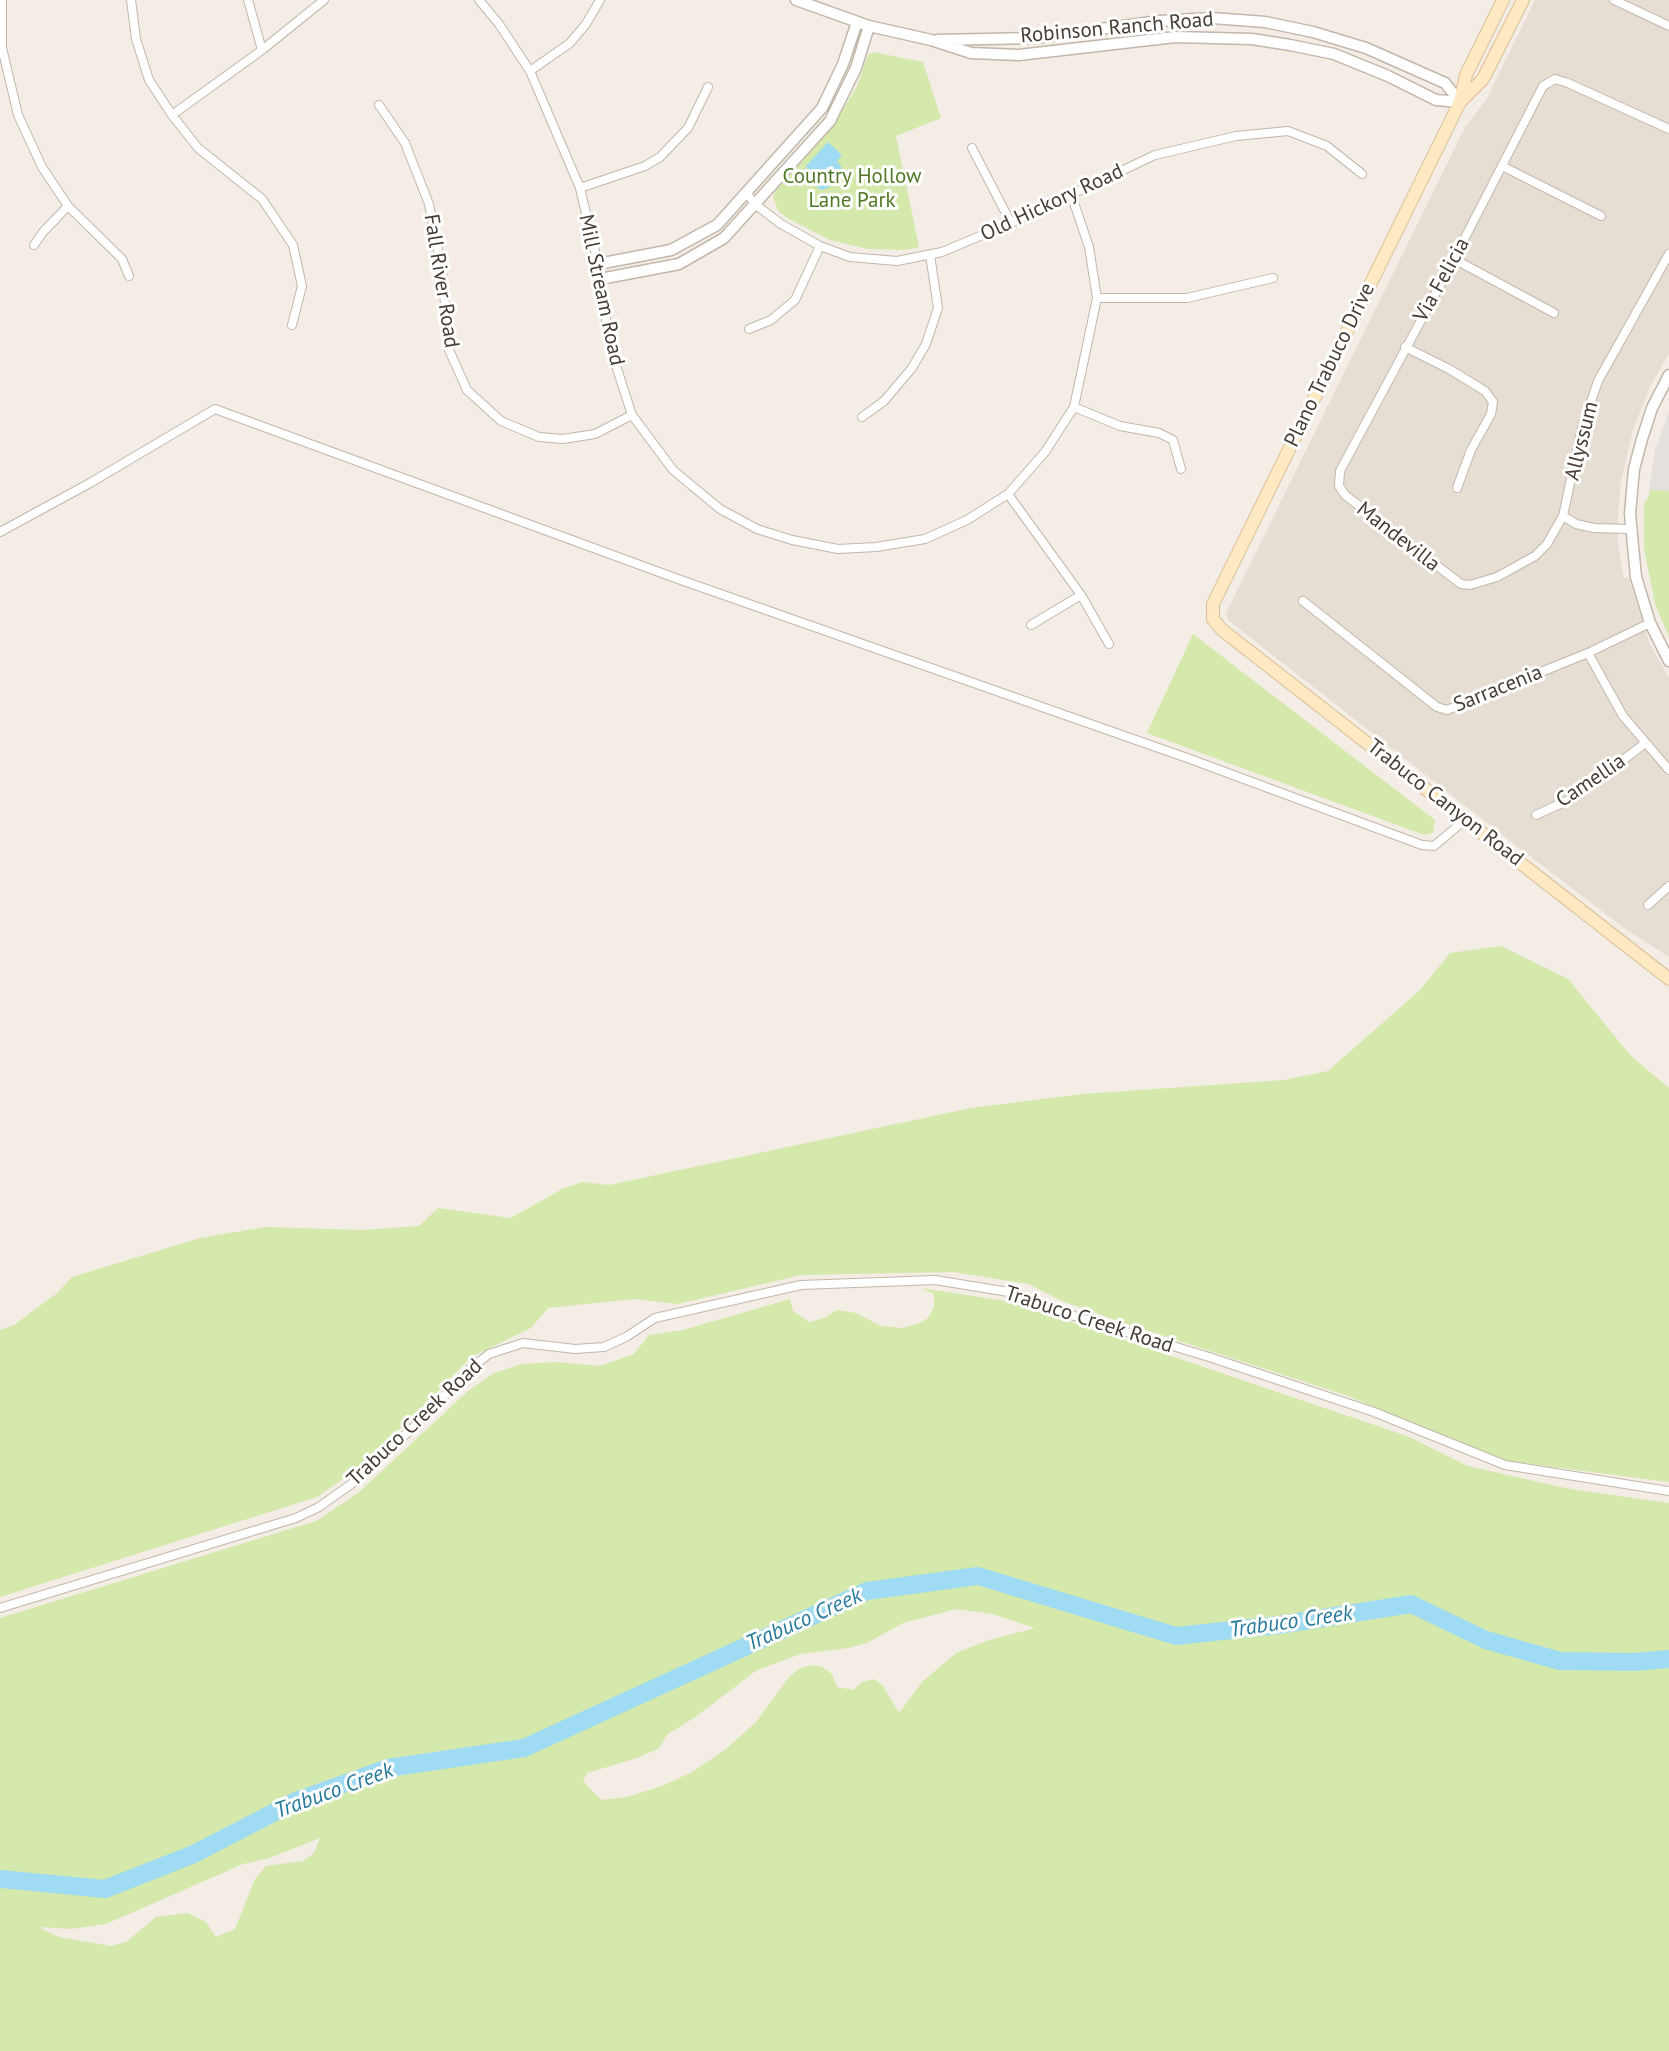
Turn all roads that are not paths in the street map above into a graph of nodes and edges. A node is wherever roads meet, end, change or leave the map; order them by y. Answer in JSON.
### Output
{"nodes":[{"id":1,"x":2,"y":0,"type":"edge"},
{"id":2,"x":131,"y":0,"type":"edge"},
{"id":3,"x":248,"y":0,"type":"edge"},
{"id":4,"x":324,"y":0,"type":"edge"},
{"id":5,"x":479,"y":0,"type":"edge"},
{"id":6,"x":600,"y":0,"type":"edge"},
{"id":7,"x":796,"y":0,"type":"edge"},
{"id":8,"x":1503,"y":0,"type":"edge"},
{"id":9,"x":1522,"y":0,"type":"edge"},
{"id":10,"x":1614,"y":0,"type":"edge"},
{"id":11,"x":858,"y":22,"type":"junction"},
{"id":12,"x":869,"y":26,"type":"junction"},
{"id":13,"x":1669,"y":26,"type":"edge"},
{"id":14,"x":931,"y":40,"type":"junction"},
{"id":15,"x":262,"y":50,"type":"junction"},
{"id":16,"x":530,"y":71,"type":"junction"},
{"id":17,"x":708,"y":87,"type":"dead end"},
{"id":18,"x":1460,"y":102,"type":"junction"},
{"id":19,"x":379,"y":105,"type":"dead end"},
{"id":20,"x":172,"y":115,"type":"junction"},
{"id":21,"x":1669,"y":129,"type":"edge"},
{"id":22,"x":972,"y":147,"type":"dead end"},
{"id":23,"x":1502,"y":166,"type":"junction"},
{"id":24,"x":1362,"y":174,"type":"dead end"},
{"id":25,"x":580,"y":188,"type":"junction"},
{"id":26,"x":747,"y":194,"type":"junction"},
{"id":27,"x":1071,"y":194,"type":"junction"},
{"id":28,"x":756,"y":205,"type":"junction"},
{"id":29,"x":68,"y":206,"type":"junction"},
{"id":30,"x":1601,"y":216,"type":"dead end"},
{"id":31,"x":1011,"y":223,"type":"junction"},
{"id":32,"x":34,"y":245,"type":"dead end"},
{"id":33,"x":820,"y":246,"type":"junction"},
{"id":34,"x":1669,"y":254,"type":"edge"},
{"id":35,"x":930,"y":255,"type":"junction"},
{"id":36,"x":1454,"y":259,"type":"junction"},
{"id":37,"x":598,"y":264,"type":"junction"},
{"id":38,"x":129,"y":276,"type":"dead end"},
{"id":39,"x":1273,"y":278,"type":"dead end"},
{"id":40,"x":600,"y":279,"type":"junction"},
{"id":41,"x":1096,"y":298,"type":"junction"},
{"id":42,"x":1554,"y":313,"type":"dead end"},
{"id":43,"x":291,"y":325,"type":"dead end"},
{"id":44,"x":749,"y":329,"type":"dead end"},
{"id":45,"x":1405,"y":347,"type":"junction"},
{"id":46,"x":1669,"y":375,"type":"edge"},
{"id":47,"x":1074,"y":407,"type":"junction"},
{"id":48,"x":632,"y":415,"type":"junction"},
{"id":49,"x":862,"y":417,"type":"dead end"},
{"id":50,"x":1181,"y":469,"type":"dead end"},
{"id":51,"x":1339,"y":486,"type":"joint"},
{"id":52,"x":1457,"y":488,"type":"dead end"},
{"id":53,"x":1008,"y":494,"type":"junction"},
{"id":54,"x":1563,"y":516,"type":"junction"},
{"id":55,"x":1630,"y":529,"type":"junction"},
{"id":56,"x":0,"y":532,"type":"edge"},
{"id":57,"x":1461,"y":584,"type":"joint"},
{"id":58,"x":1081,"y":595,"type":"junction"},
{"id":59,"x":1303,"y":601,"type":"dead end"},
{"id":60,"x":1650,"y":623,"type":"junction"},
{"id":61,"x":1031,"y":625,"type":"dead end"},
{"id":62,"x":1221,"y":629,"type":"joint"},
{"id":63,"x":1109,"y":644,"type":"dead end"},
{"id":64,"x":1588,"y":653,"type":"junction"},
{"id":65,"x":1669,"y":661,"type":"edge"},
{"id":66,"x":1644,"y":744,"type":"junction"},
{"id":67,"x":1669,"y":770,"type":"edge"},
{"id":68,"x":1536,"y":815,"type":"dead end"},
{"id":69,"x":1466,"y":819,"type":"junction"},
{"id":70,"x":1669,"y":886,"type":"edge"},
{"id":71,"x":1648,"y":905,"type":"dead end"},
{"id":72,"x":1669,"y":979,"type":"edge"},
{"id":73,"x":1669,"y":1491,"type":"edge"},
{"id":74,"x":0,"y":1608,"type":"edge"}],
"edges":[{"from":1,"to":29,"type":"street"},
{"from":2,"to":20,"type":"street"},
{"from":3,"to":15,"type":"street"},
{"from":4,"to":15,"type":"street"},
{"from":5,"to":16,"type":"street","name":"Mill Stream Road"},
{"from":6,"to":16,"type":"street"},
{"from":7,"to":11,"type":"street","name":"Robinson Ranch Road"},
{"from":8,"to":18,"type":"main road","name":"Plano Trabuco Drive"},
{"from":9,"to":18,"type":"main road","name":"Plano Trabuco Drive"},
{"from":10,"to":13,"type":"street"},
{"from":11,"to":12,"type":"street","name":"Robinson Ranch Road"},
{"from":11,"to":26,"type":"street"},
{"from":12,"to":14,"type":"street","name":"Robinson Ranch Road"},
{"from":12,"to":28,"type":"street"},
{"from":14,"to":18,"type":"street","name":"Robinson Ranch Road"},
{"from":14,"to":18,"type":"street","name":"Robinson Ranch Road"},
{"from":15,"to":20,"type":"street"},
{"from":16,"to":25,"type":"street","name":"Mill Stream Road"},
{"from":17,"to":25,"type":"street"},
{"from":18,"to":62,"type":"main road","name":"Plano Trabuco Drive"},
{"from":19,"to":48,"type":"street","name":"Fall River Road"},
{"from":20,"to":43,"type":"street"},
{"from":21,"to":23,"type":"street","name":"Via Felicia"},
{"from":22,"to":31,"type":"street"},
{"from":23,"to":30,"type":"street"},
{"from":23,"to":36,"type":"street","name":"Via Felicia"},
{"from":24,"to":27,"type":"street","name":"Old Hickory Road"},
{"from":25,"to":37,"type":"street","name":"Mill Stream Road"},
{"from":26,"to":28,"type":"street","name":"Old Hickory Road"},
{"from":26,"to":37,"type":"street"},
{"from":27,"to":31,"type":"street","name":"Old Hickory Road"},
{"from":27,"to":41,"type":"street","name":"Mill Stream Road"},
{"from":28,"to":33,"type":"street","name":"Old Hickory Road"},
{"from":28,"to":40,"type":"street"},
{"from":29,"to":32,"type":"street"},
{"from":29,"to":38,"type":"street"},
{"from":31,"to":35,"type":"street","name":"Old Hickory Road"},
{"from":33,"to":35,"type":"street","name":"Old Hickory Road"},
{"from":33,"to":44,"type":"street"},
{"from":34,"to":54,"type":"street","name":"Allyssum"},
{"from":35,"to":49,"type":"street"},
{"from":36,"to":42,"type":"street"},
{"from":36,"to":45,"type":"street","name":"Via Felicia"},
{"from":37,"to":40,"type":"street","name":"Mill Stream Road"},
{"from":39,"to":41,"type":"street"},
{"from":40,"to":48,"type":"street","name":"Mill Stream Road"},
{"from":41,"to":47,"type":"street","name":"Mill Stream Road"},
{"from":45,"to":51,"type":"street","name":"Via Felicia"},
{"from":45,"to":52,"type":"street"},
{"from":46,"to":55,"type":"street"},
{"from":47,"to":50,"type":"street"},
{"from":47,"to":53,"type":"street","name":"Mill Stream Road"},
{"from":48,"to":53,"type":"street","name":"Mill Stream Road"},
{"from":51,"to":57,"type":"street","name":"Mandevilla"},
{"from":53,"to":58,"type":"street"},
{"from":54,"to":55,"type":"street"},
{"from":54,"to":57,"type":"street","name":"Allyssum"},
{"from":55,"to":60,"type":"street"},
{"from":56,"to":69,"type":"street"},
{"from":58,"to":61,"type":"street"},
{"from":58,"to":63,"type":"street"},
{"from":59,"to":64,"type":"street","name":"Sarracenia"},
{"from":60,"to":64,"type":"street","name":"Sarracenia"},
{"from":60,"to":65,"type":"street"},
{"from":62,"to":69,"type":"main road","name":"Trabuco Canyon Road"},
{"from":64,"to":66,"type":"street"},
{"from":66,"to":67,"type":"street"},
{"from":66,"to":68,"type":"street","name":"Camellia"},
{"from":69,"to":72,"type":"main road","name":"Trabuco Canyon Road"},
{"from":70,"to":71,"type":"street"},
{"from":73,"to":74,"type":"street","name":"Trabuco Creek Road"}]}
